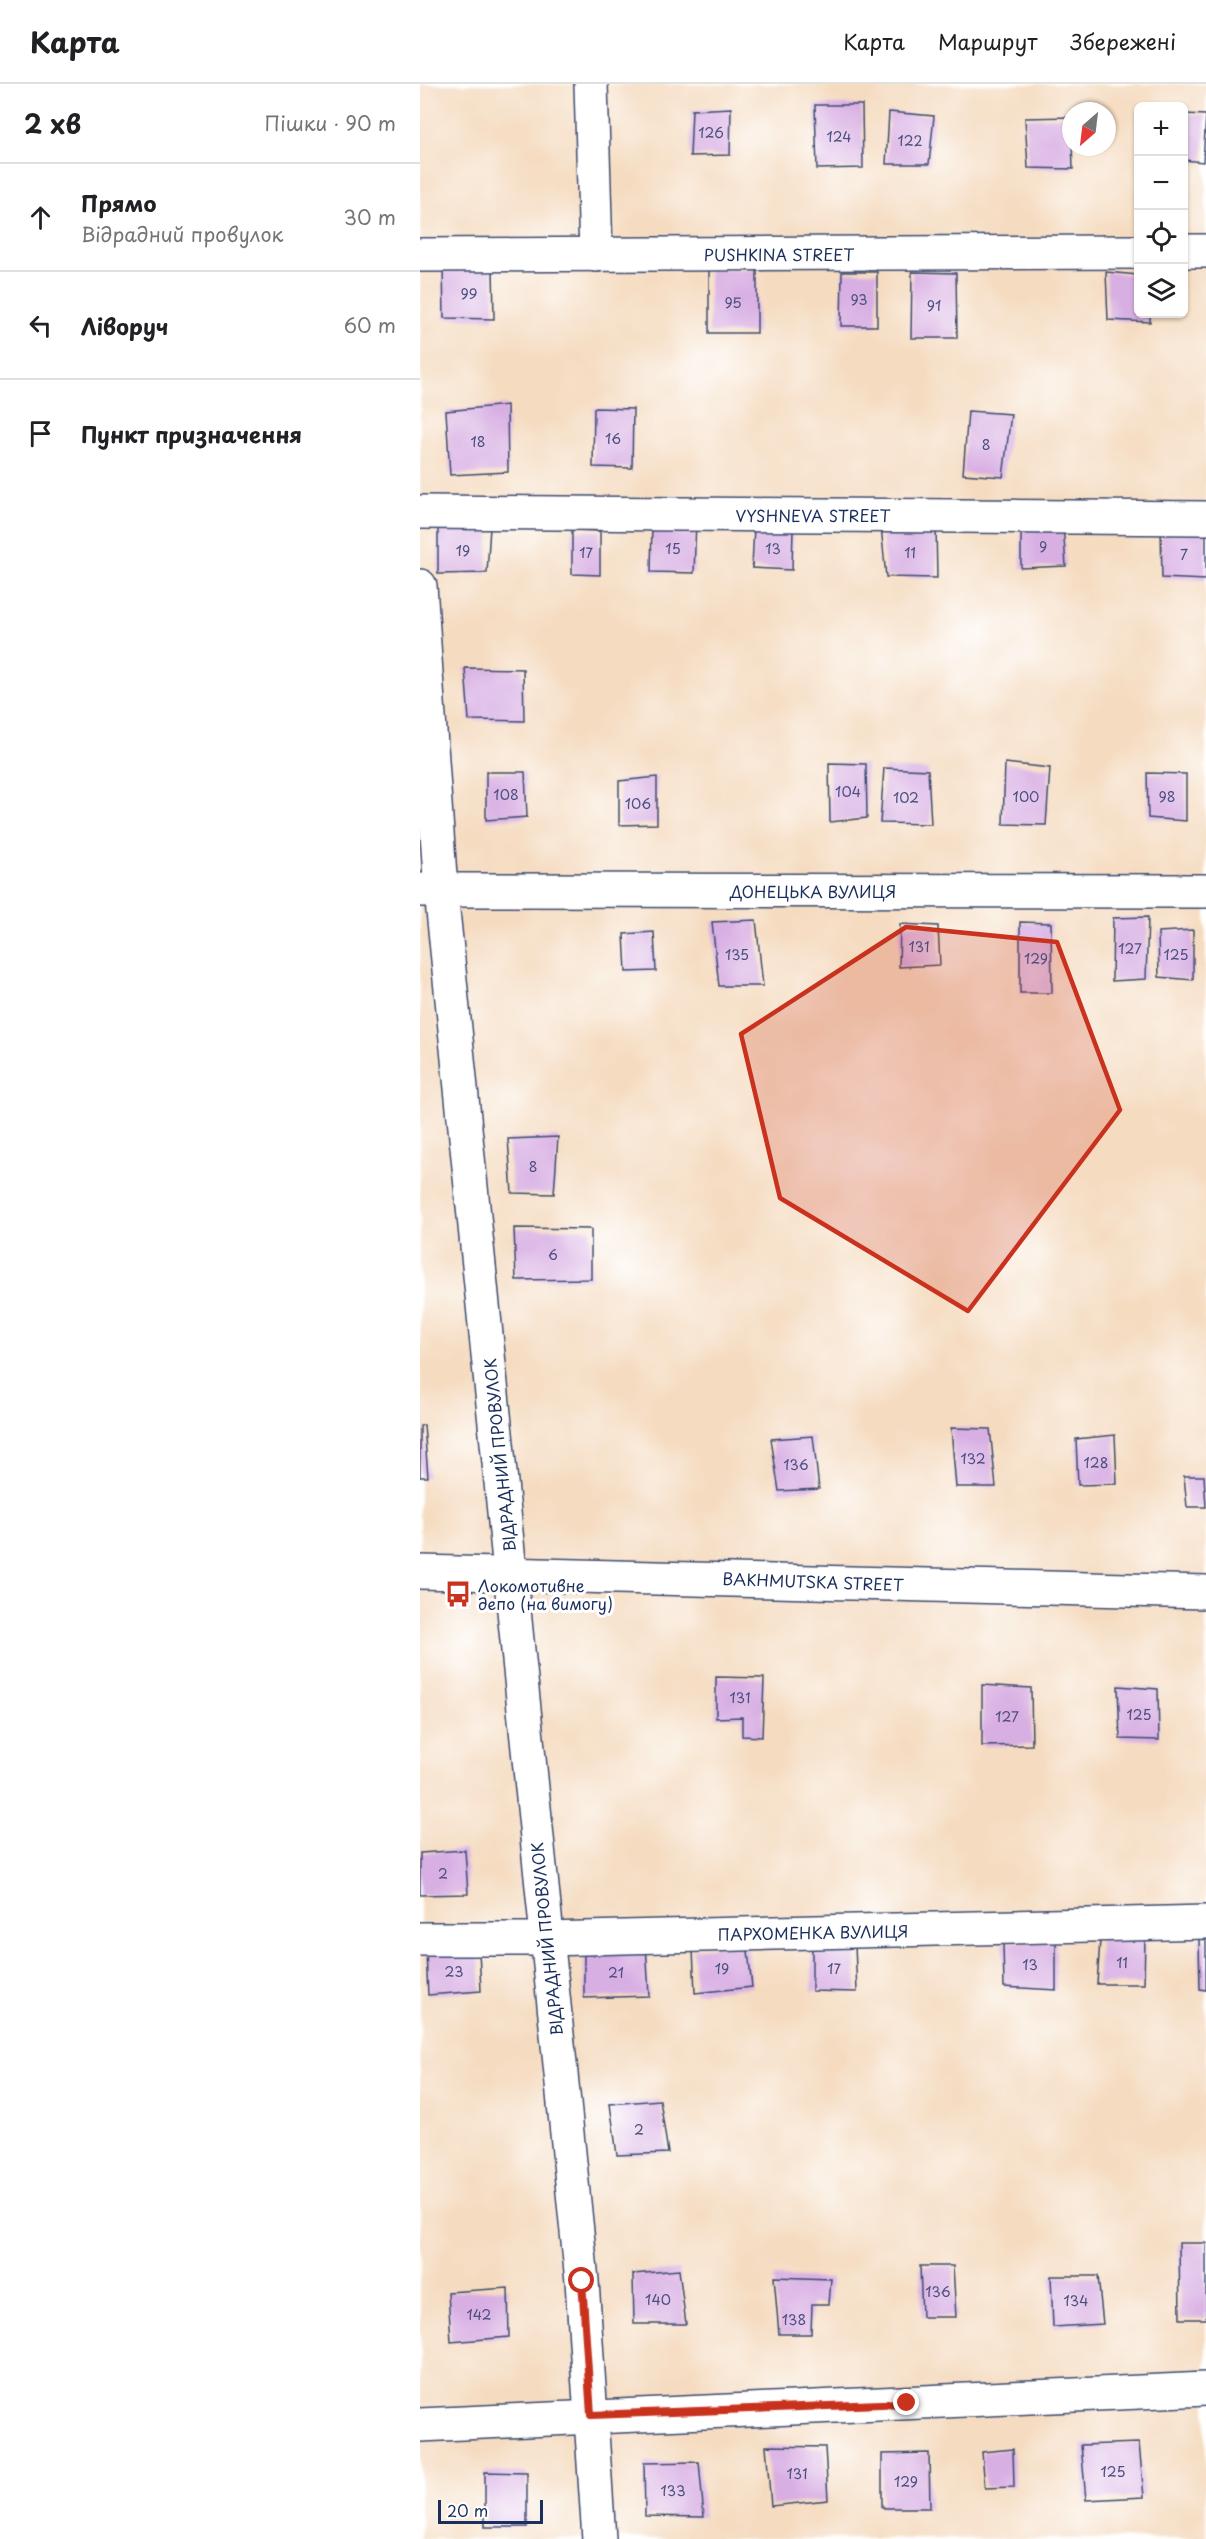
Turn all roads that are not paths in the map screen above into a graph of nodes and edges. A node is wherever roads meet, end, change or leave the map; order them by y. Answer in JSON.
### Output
{"nodes":[{"id":1,"x":591,"y":84,"type":"edge"},
{"id":2,"x":1188,"y":251,"type":"edge"},
{"id":3,"x":1206,"y":251,"type":"edge"},
{"id":4,"x":1134,"y":252,"type":"edge"},
{"id":5,"x":420,"y":255,"type":"edge"},
{"id":6,"x":596,"y":255,"type":"junction"},
{"id":7,"x":420,"y":512,"type":"edge"},
{"id":8,"x":1206,"y":518,"type":"edge"},
{"id":9,"x":420,"y":586,"type":"edge"},
{"id":10,"x":430,"y":890,"type":"edge"},
{"id":11,"x":1206,"y":891,"type":"edge"},
{"id":12,"x":420,"y":1572,"type":"edge"},
{"id":13,"x":511,"y":1573,"type":"junction"},
{"id":14,"x":1206,"y":1593,"type":"edge"},
{"id":15,"x":1206,"y":1922,"type":"edge"},
{"id":16,"x":420,"y":1939,"type":"edge"},
{"id":17,"x":546,"y":1939,"type":"junction"},
{"id":18,"x":1206,"y":2389,"type":"edge"},
{"id":19,"x":591,"y":2415,"type":"junction"},
{"id":20,"x":420,"y":2425,"type":"edge"},
{"id":21,"x":599,"y":2539,"type":"edge"}],
"edges":[{"from":1,"to":6,"type":"street"},
{"from":2,"to":3,"type":"street"},
{"from":4,"to":6,"type":"street","name":"PUSHKINA STREET"},
{"from":5,"to":6,"type":"street","name":"PUSHKINA STREET"},
{"from":7,"to":8,"type":"street","name":"VYSHNEVA STREET"},
{"from":9,"to":10,"type":"street","name":"ВІДРАДНИЙ ПРОВУЛОК"},
{"from":10,"to":11,"type":"street","name":"ДОНЕЦЬКА ВУЛИЦЯ"},
{"from":10,"to":13,"type":"street","name":"ВІДРАДНИЙ ПРОВУЛОК"},
{"from":12,"to":13,"type":"street","name":"BAKHMUTSKA STREET"},
{"from":13,"to":14,"type":"street","name":"BAKHMUTSKA STREET"},
{"from":13,"to":17,"type":"street","name":"ВІДРАДНИЙ ПРОВУЛОК"},
{"from":15,"to":17,"type":"street","name":"ПАРХОМЕНКА ВУЛИЦЯ"},
{"from":16,"to":17,"type":"street","name":"ПАРХОМЕНКА ВУЛИЦЯ"},
{"from":17,"to":19,"type":"street","name":"ВІДРАДНИЙ ПРОВУЛОК"},
{"from":18,"to":19,"type":"street"},
{"from":19,"to":20,"type":"street"},
{"from":19,"to":21,"type":"street","name":"ВІДРАДНИЙ ПРОВУЛОК"}]}
